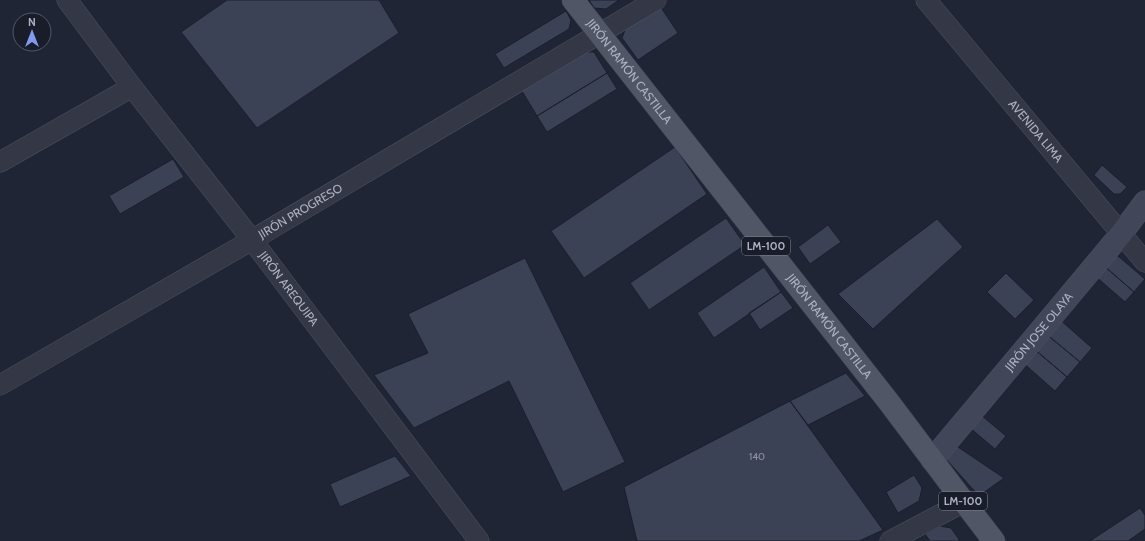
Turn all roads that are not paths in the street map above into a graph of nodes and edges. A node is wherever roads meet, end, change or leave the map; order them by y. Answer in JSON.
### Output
{"nodes":[{"id":1,"x":67,"y":0,"type":"edge"},
{"id":2,"x":573,"y":0,"type":"edge"},
{"id":3,"x":656,"y":0,"type":"edge"},
{"id":4,"x":926,"y":0,"type":"edge"},
{"id":5,"x":599,"y":33,"type":"junction"},
{"id":6,"x":132,"y":87,"type":"junction"},
{"id":7,"x":0,"y":162,"type":"edge"},
{"id":8,"x":1145,"y":202,"type":"edge"},
{"id":9,"x":1121,"y":234,"type":"junction"},
{"id":10,"x":252,"y":240,"type":"junction"},
{"id":11,"x":1145,"y":262,"type":"edge"},
{"id":12,"x":0,"y":385,"type":"edge"},
{"id":13,"x":932,"y":460,"type":"junction"},
{"id":14,"x":964,"y":502,"type":"junction"},
{"id":15,"x":478,"y":541,"type":"edge"},
{"id":16,"x":890,"y":541,"type":"edge"},
{"id":17,"x":994,"y":541,"type":"edge"}],
"edges":[{"from":1,"to":6,"type":"street","name":"JIRÓN AREQUIPA"},
{"from":2,"to":5,"type":"main road","name":"JIRÓN RAMÓN CASTILLA","number":"LM-100"},
{"from":3,"to":5,"type":"street","name":"JIRÓN PROGRESO"},
{"from":4,"to":9,"type":"street","name":"AVENIDA LIMA"},
{"from":5,"to":10,"type":"street","name":"JIRÓN PROGRESO"},
{"from":5,"to":13,"type":"main road","name":"JIRÓN RAMÓN CASTILLA","number":"LM-100"},
{"from":6,"to":7,"type":"street"},
{"from":6,"to":10,"type":"street","name":"JIRÓN AREQUIPA"},
{"from":8,"to":9,"type":"street","name":"JIRÓN JOSE OLAYA"},
{"from":9,"to":11,"type":"street","name":"AVENIDA LIMA"},
{"from":9,"to":13,"type":"street","name":"JIRÓN JOSE OLAYA"},
{"from":10,"to":12,"type":"street","name":"JIRÓN PROGRESO"},
{"from":10,"to":15,"type":"street","name":"JIRÓN AREQUIPA"},
{"from":13,"to":14,"type":"main road","name":"JIRÓN RAMÓN CASTILLA","number":"LM-100"},
{"from":14,"to":16,"type":"street"},
{"from":14,"to":17,"type":"main road","name":"JIRÓN RAMÓN CASTILLA","number":"LM-100"}]}
